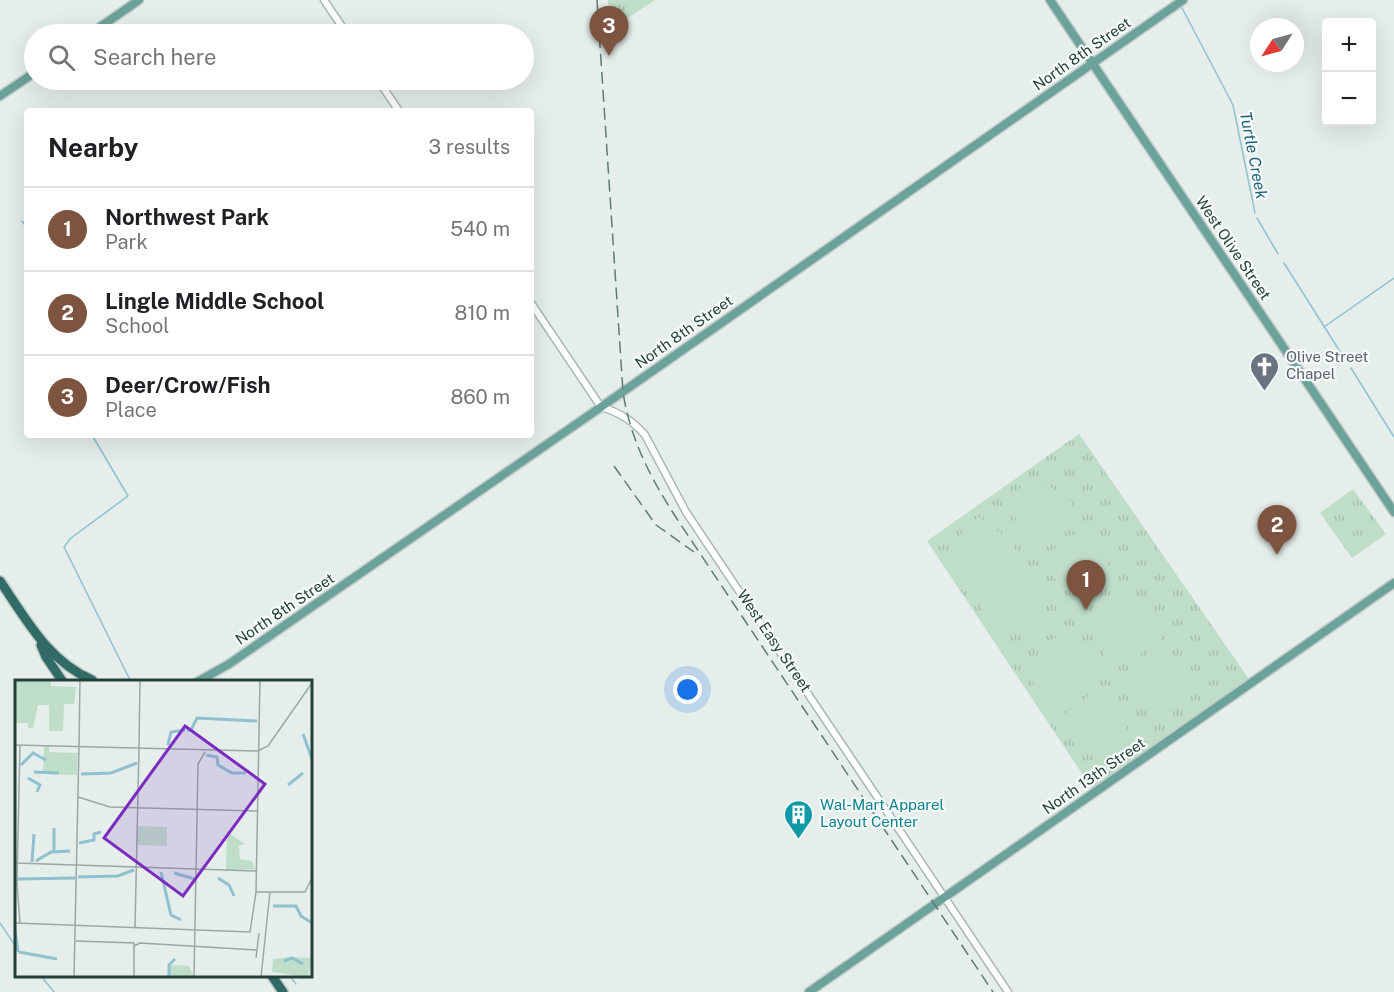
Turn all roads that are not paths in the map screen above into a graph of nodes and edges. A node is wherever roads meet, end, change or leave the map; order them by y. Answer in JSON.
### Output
{"nodes":[{"id":1,"x":139,"y":0,"type":"edge"},
{"id":2,"x":324,"y":0,"type":"edge"},
{"id":3,"x":1050,"y":0,"type":"edge"},
{"id":4,"x":1183,"y":0,"type":"edge"},
{"id":5,"x":104,"y":24,"type":"edge"},
{"id":6,"x":340,"y":24,"type":"edge"},
{"id":7,"x":1092,"y":63,"type":"junction"},
{"id":8,"x":24,"y":80,"type":"edge"},
{"id":9,"x":385,"y":90,"type":"edge"},
{"id":10,"x":0,"y":96,"type":"edge"},
{"id":11,"x":397,"y":108,"type":"edge"},
{"id":12,"x":534,"y":307,"type":"edge"},
{"id":13,"x":601,"y":407,"type":"junction"},
{"id":14,"x":1394,"y":512,"type":"edge"},
{"id":15,"x":0,"y":581,"type":"edge"},
{"id":16,"x":1394,"y":583,"type":"edge"},
{"id":17,"x":37,"y":635,"type":"junction"},
{"id":18,"x":62,"y":680,"type":"edge"},
{"id":19,"x":91,"y":680,"type":"edge"},
{"id":20,"x":199,"y":680,"type":"edge"},
{"id":21,"x":945,"y":897,"type":"junction"},
{"id":22,"x":273,"y":977,"type":"edge"},
{"id":23,"x":284,"y":992,"type":"edge"},
{"id":24,"x":809,"y":992,"type":"edge"},
{"id":25,"x":1008,"y":992,"type":"edge"}],
"edges":[{"from":1,"to":5,"type":"main road"},
{"from":2,"to":6,"type":"street"},
{"from":3,"to":7,"type":"main road","name":"West Olive Street"},
{"from":4,"to":7,"type":"main road","name":"North 8th Street"},
{"from":7,"to":13,"type":"main road","name":"North 8th Street"},
{"from":7,"to":14,"type":"main road","name":"West Olive Street"},
{"from":8,"to":10,"type":"main road"},
{"from":9,"to":11,"type":"street"},
{"from":12,"to":13,"type":"street"},
{"from":13,"to":20,"type":"main road","name":"North 8th Street"},
{"from":13,"to":21,"type":"street","name":"West Easy Street"},
{"from":15,"to":17,"type":"highway"},
{"from":16,"to":21,"type":"main road","name":"North 13th Street"},
{"from":17,"to":18,"type":"highway"},
{"from":17,"to":19,"type":"highway"},
{"from":21,"to":24,"type":"main road","name":"North 13th Street"},
{"from":21,"to":25,"type":"street","name":"West Easy Street"},
{"from":22,"to":23,"type":"highway"}]}
